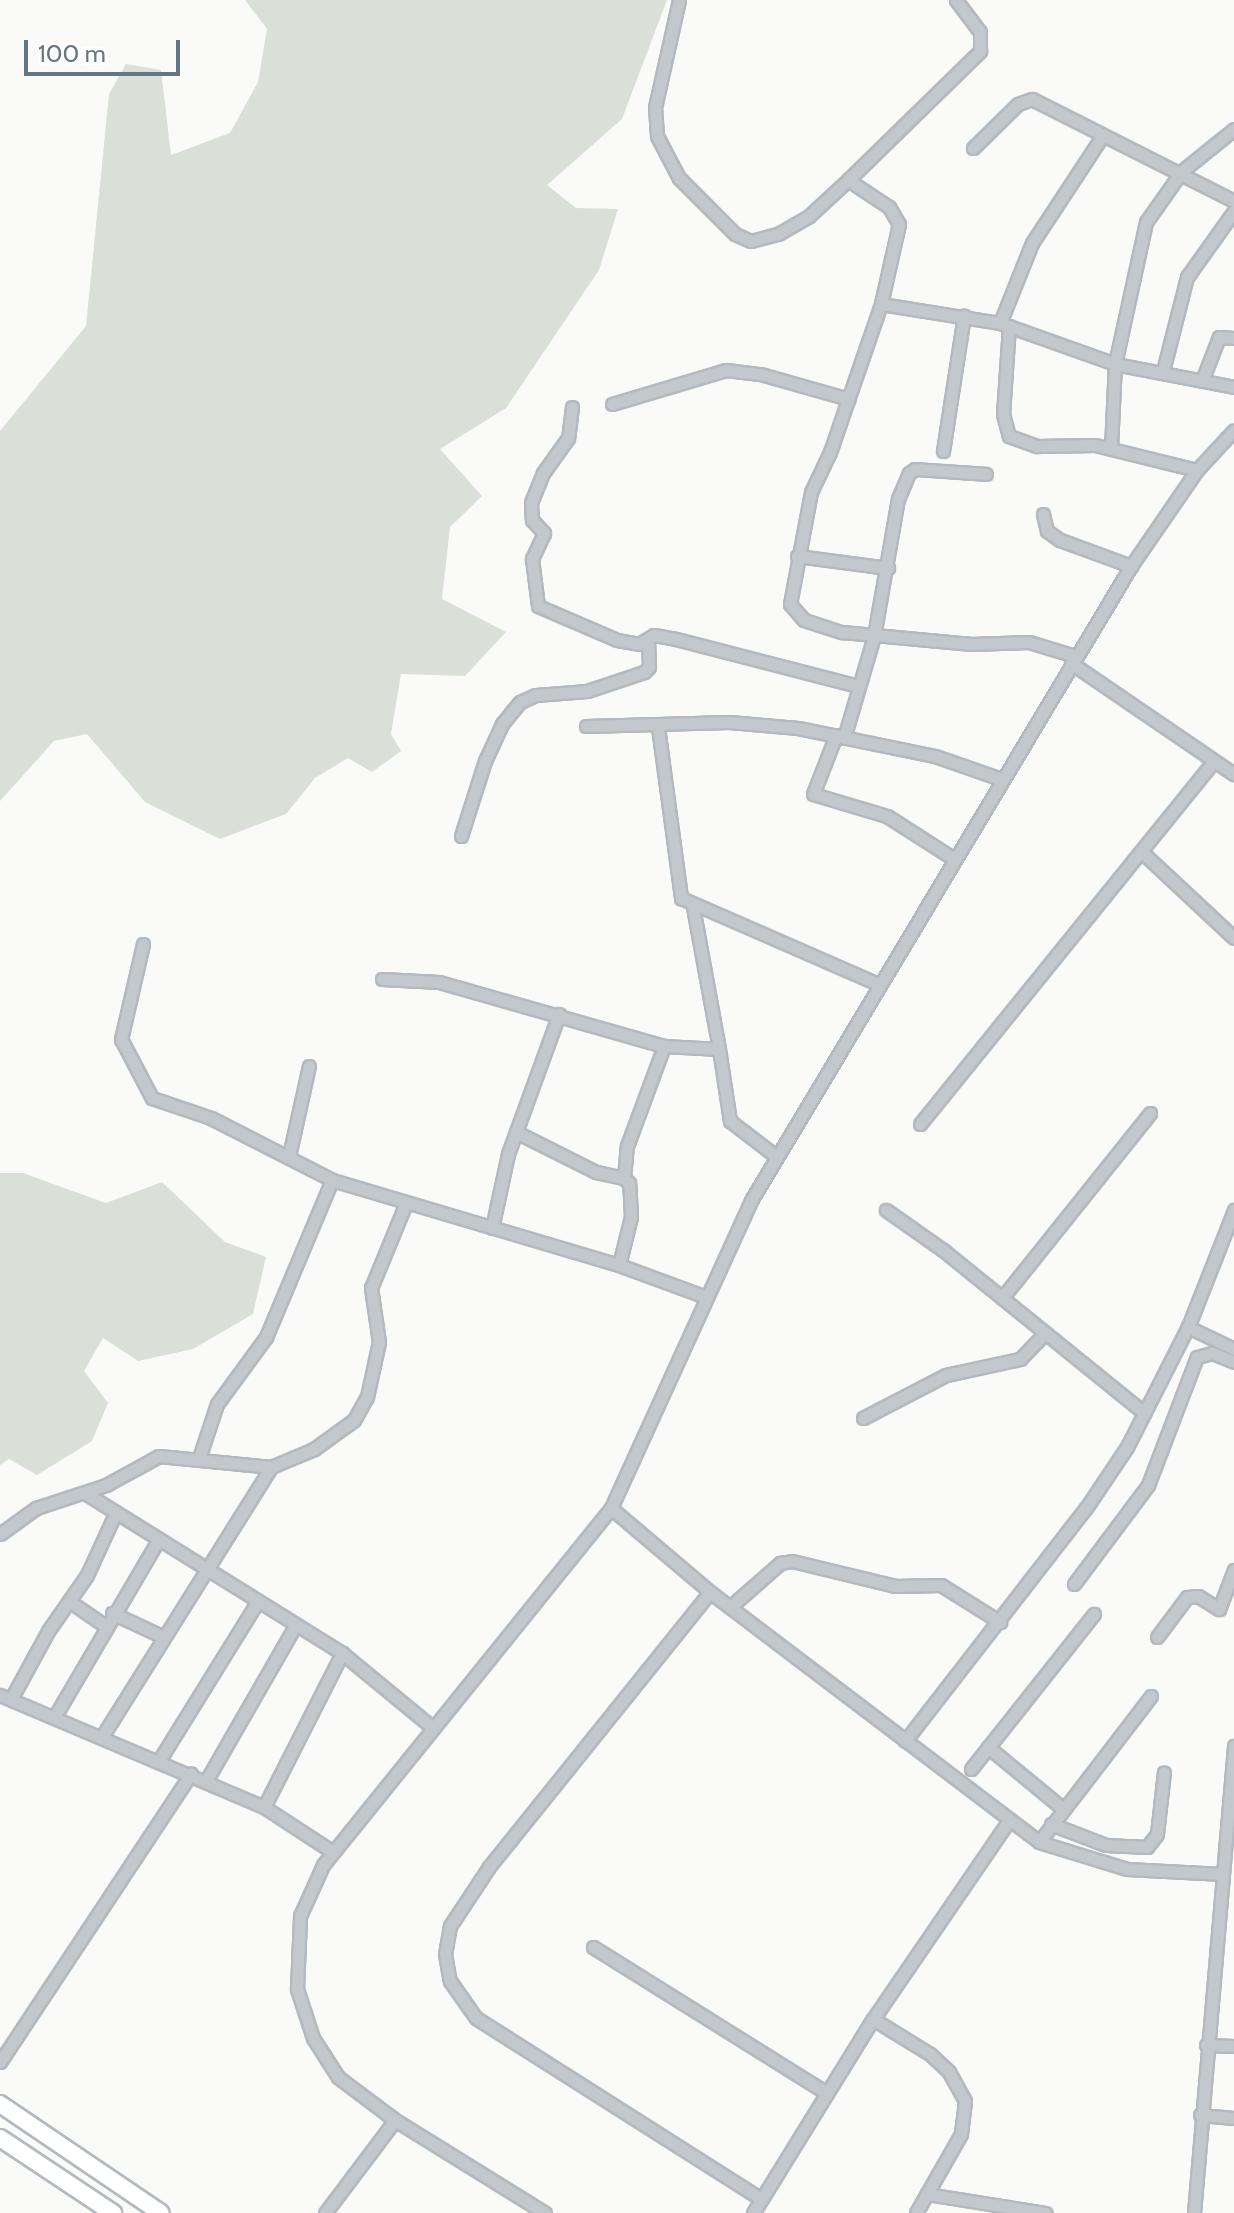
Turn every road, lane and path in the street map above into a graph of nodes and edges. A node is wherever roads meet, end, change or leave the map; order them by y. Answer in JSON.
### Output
{"nodes":[{"id":1,"x":679,"y":0,"type":"edge"},
{"id":2,"x":956,"y":0,"type":"edge"},
{"id":3,"x":1234,"y":129,"type":"edge"},
{"id":4,"x":1103,"y":135,"type":"junction"},
{"id":5,"x":973,"y":148,"type":"dead end"},
{"id":6,"x":1182,"y":171,"type":"junction"},
{"id":7,"x":848,"y":180,"type":"junction"},
{"id":8,"x":1234,"y":201,"type":"edge"},
{"id":9,"x":1234,"y":211,"type":"edge"},
{"id":10,"x":881,"y":304,"type":"junction"},
{"id":11,"x":964,"y":316,"type":"junction"},
{"id":12,"x":1005,"y":324,"type":"junction"},
{"id":13,"x":1234,"y":338,"type":"edge"},
{"id":14,"x":1115,"y":364,"type":"junction"},
{"id":15,"x":1163,"y":371,"type":"junction"},
{"id":16,"x":1203,"y":378,"type":"junction"},
{"id":17,"x":1234,"y":387,"type":"edge"},
{"id":18,"x":849,"y":399,"type":"junction"},
{"id":19,"x":612,"y":404,"type":"dead end"},
{"id":20,"x":572,"y":407,"type":"dead end"},
{"id":21,"x":1234,"y":430,"type":"edge"},
{"id":22,"x":1111,"y":448,"type":"junction"},
{"id":23,"x":943,"y":451,"type":"dead end"},
{"id":24,"x":1197,"y":470,"type":"junction"},
{"id":25,"x":986,"y":474,"type":"dead end"},
{"id":26,"x":1043,"y":514,"type":"dead end"},
{"id":27,"x":797,"y":556,"type":"junction"},
{"id":28,"x":1131,"y":566,"type":"junction"},
{"id":29,"x":888,"y":568,"type":"junction"},
{"id":30,"x":874,"y":636,"type":"junction"},
{"id":31,"x":648,"y":643,"type":"junction"},
{"id":32,"x":1073,"y":660,"type":"junction"},
{"id":33,"x":858,"y":686,"type":"junction"},
{"id":34,"x":586,"y":726,"type":"dead end"},
{"id":35,"x":658,"y":727,"type":"junction"},
{"id":36,"x":840,"y":736,"type":"junction"},
{"id":37,"x":1214,"y":761,"type":"junction"},
{"id":38,"x":1234,"y":774,"type":"edge"},
{"id":39,"x":1001,"y":779,"type":"junction"},
{"id":40,"x":461,"y":836,"type":"dead end"},
{"id":41,"x":1144,"y":854,"type":"junction"},
{"id":42,"x":954,"y":859,"type":"junction"},
{"id":43,"x":693,"y":907,"type":"junction"},
{"id":44,"x":1234,"y":938,"type":"edge"},
{"id":45,"x":143,"y":944,"type":"dead end"},
{"id":46,"x":382,"y":979,"type":"dead end"},
{"id":47,"x":878,"y":984,"type":"junction"},
{"id":48,"x":559,"y":1014,"type":"junction"},
{"id":49,"x":664,"y":1046,"type":"junction"},
{"id":50,"x":719,"y":1049,"type":"junction"},
{"id":51,"x":309,"y":1066,"type":"dead end"},
{"id":52,"x":1150,"y":1113,"type":"dead end"},
{"id":53,"x":920,"y":1124,"type":"dead end"},
{"id":54,"x":516,"y":1132,"type":"junction"},
{"id":55,"x":289,"y":1156,"type":"junction"},
{"id":56,"x":777,"y":1157,"type":"junction"},
{"id":57,"x":624,"y":1178,"type":"junction"},
{"id":58,"x":332,"y":1180,"type":"junction"},
{"id":59,"x":406,"y":1203,"type":"junction"},
{"id":60,"x":886,"y":1210,"type":"dead end"},
{"id":61,"x":1234,"y":1210,"type":"edge"},
{"id":62,"x":492,"y":1228,"type":"junction"},
{"id":63,"x":619,"y":1265,"type":"junction"},
{"id":64,"x":706,"y":1297,"type":"junction"},
{"id":65,"x":1002,"y":1298,"type":"junction"},
{"id":66,"x":1188,"y":1327,"type":"junction"},
{"id":67,"x":1045,"y":1333,"type":"junction"},
{"id":68,"x":1234,"y":1349,"type":"edge"},
{"id":69,"x":1234,"y":1362,"type":"edge"},
{"id":70,"x":1144,"y":1413,"type":"junction"},
{"id":71,"x":863,"y":1418,"type":"dead end"},
{"id":72,"x":199,"y":1458,"type":"junction"},
{"id":73,"x":271,"y":1467,"type":"junction"},
{"id":74,"x":85,"y":1493,"type":"junction"},
{"id":75,"x":611,"y":1508,"type":"junction"},
{"id":76,"x":116,"y":1512,"type":"junction"},
{"id":77,"x":0,"y":1534,"type":"edge"},
{"id":78,"x":159,"y":1539,"type":"junction"},
{"id":79,"x":207,"y":1569,"type":"junction"},
{"id":80,"x":1234,"y":1573,"type":"edge"},
{"id":81,"x":1074,"y":1584,"type":"dead end"},
{"id":82,"x":710,"y":1592,"type":"junction"},
{"id":83,"x":1229,"y":1598,"type":"edge"},
{"id":84,"x":69,"y":1601,"type":"junction"},
{"id":85,"x":258,"y":1601,"type":"junction"},
{"id":86,"x":730,"y":1607,"type":"junction"},
{"id":87,"x":112,"y":1613,"type":"junction"},
{"id":88,"x":1094,"y":1614,"type":"dead end"},
{"id":89,"x":1000,"y":1622,"type":"junction"},
{"id":90,"x":104,"y":1625,"type":"junction"},
{"id":91,"x":295,"y":1626,"type":"junction"},
{"id":92,"x":164,"y":1637,"type":"junction"},
{"id":93,"x":1157,"y":1637,"type":"dead end"},
{"id":94,"x":342,"y":1653,"type":"junction"},
{"id":95,"x":1151,"y":1696,"type":"dead end"},
{"id":96,"x":6,"y":1697,"type":"edge"},
{"id":97,"x":55,"y":1716,"type":"junction"},
{"id":98,"x":433,"y":1728,"type":"junction"},
{"id":99,"x":103,"y":1735,"type":"junction"},
{"id":100,"x":905,"y":1741,"type":"junction"},
{"id":101,"x":1234,"y":1746,"type":"edge"},
{"id":102,"x":988,"y":1747,"type":"junction"},
{"id":103,"x":160,"y":1759,"type":"junction"},
{"id":104,"x":971,"y":1769,"type":"dead end"},
{"id":105,"x":1164,"y":1772,"type":"dead end"},
{"id":106,"x":191,"y":1773,"type":"junction"},
{"id":107,"x":206,"y":1781,"type":"junction"},
{"id":108,"x":264,"y":1807,"type":"junction"},
{"id":109,"x":1062,"y":1808,"type":"junction"},
{"id":110,"x":1007,"y":1823,"type":"junction"},
{"id":111,"x":1051,"y":1824,"type":"junction"},
{"id":112,"x":1039,"y":1842,"type":"junction"},
{"id":113,"x":333,"y":1852,"type":"junction"},
{"id":114,"x":1223,"y":1874,"type":"junction"},
{"id":115,"x":593,"y":1947,"type":"dead end"},
{"id":116,"x":873,"y":2019,"type":"junction"},
{"id":117,"x":1206,"y":2045,"type":"junction"},
{"id":118,"x":1234,"y":2046,"type":"edge"},
{"id":119,"x":0,"y":2062,"type":"edge"},
{"id":120,"x":827,"y":2093,"type":"junction"},
{"id":121,"x":0,"y":2104,"type":"edge"},
{"id":122,"x":1200,"y":2115,"type":"junction"},
{"id":123,"x":1234,"y":2118,"type":"edge"},
{"id":124,"x":395,"y":2120,"type":"junction"},
{"id":125,"x":0,"y":2138,"type":"edge"},
{"id":126,"x":927,"y":2194,"type":"junction"},
{"id":127,"x":761,"y":2199,"type":"junction"},
{"id":128,"x":113,"y":2213,"type":"edge"},
{"id":129,"x":161,"y":2213,"type":"edge"},
{"id":130,"x":325,"y":2213,"type":"edge"},
{"id":131,"x":545,"y":2213,"type":"edge"},
{"id":132,"x":753,"y":2213,"type":"edge"},
{"id":133,"x":916,"y":2213,"type":"edge"},
{"id":134,"x":1045,"y":2213,"type":"edge"},
{"id":135,"x":1194,"y":2213,"type":"edge"}],
"edges":[{"from":1,"to":7,"type":"street"},
{"from":2,"to":7,"type":"street"},
{"from":3,"to":6,"type":"street"},
{"from":4,"to":5,"type":"street"},
{"from":4,"to":6,"type":"street"},
{"from":4,"to":12,"type":"street"},
{"from":6,"to":8,"type":"street"},
{"from":6,"to":14,"type":"street"},
{"from":7,"to":10,"type":"street"},
{"from":9,"to":15,"type":"street"},
{"from":10,"to":11,"type":"street"},
{"from":10,"to":18,"type":"street"},
{"from":11,"to":12,"type":"street"},
{"from":11,"to":23,"type":"street"},
{"from":12,"to":14,"type":"street"},
{"from":12,"to":22,"type":"street"},
{"from":13,"to":16,"type":"street"},
{"from":14,"to":15,"type":"street"},
{"from":14,"to":22,"type":"street"},
{"from":15,"to":16,"type":"street"},
{"from":16,"to":17,"type":"street"},
{"from":18,"to":19,"type":"street"},
{"from":18,"to":27,"type":"street"},
{"from":20,"to":31,"type":"street"},
{"from":21,"to":24,"type":"street"},
{"from":22,"to":24,"type":"street"},
{"from":24,"to":28,"type":"street"},
{"from":25,"to":29,"type":"street"},
{"from":26,"to":28,"type":"street"},
{"from":27,"to":29,"type":"street"},
{"from":27,"to":30,"type":"street"},
{"from":28,"to":32,"type":"street"},
{"from":29,"to":30,"type":"street"},
{"from":30,"to":32,"type":"street"},
{"from":30,"to":33,"type":"street"},
{"from":31,"to":33,"type":"street"},
{"from":31,"to":40,"type":"street"},
{"from":32,"to":37,"type":"street"},
{"from":32,"to":39,"type":"street"},
{"from":33,"to":36,"type":"street"},
{"from":34,"to":35,"type":"street"},
{"from":35,"to":36,"type":"street"},
{"from":35,"to":43,"type":"street"},
{"from":36,"to":39,"type":"street"},
{"from":36,"to":42,"type":"street"},
{"from":37,"to":38,"type":"street"},
{"from":37,"to":41,"type":"street"},
{"from":39,"to":42,"type":"street"},
{"from":41,"to":44,"type":"street"},
{"from":41,"to":53,"type":"street"},
{"from":42,"to":47,"type":"street"},
{"from":43,"to":47,"type":"street"},
{"from":43,"to":50,"type":"street"},
{"from":45,"to":55,"type":"street"},
{"from":46,"to":48,"type":"street"},
{"from":47,"to":56,"type":"street"},
{"from":48,"to":49,"type":"street"},
{"from":48,"to":54,"type":"street"},
{"from":49,"to":50,"type":"street"},
{"from":49,"to":57,"type":"street"},
{"from":50,"to":56,"type":"street"},
{"from":51,"to":55,"type":"street"},
{"from":52,"to":65,"type":"street"},
{"from":54,"to":57,"type":"street"},
{"from":54,"to":62,"type":"street"},
{"from":55,"to":58,"type":"street"},
{"from":56,"to":64,"type":"street"},
{"from":57,"to":63,"type":"street"},
{"from":58,"to":59,"type":"street"},
{"from":58,"to":72,"type":"street"},
{"from":59,"to":62,"type":"street"},
{"from":59,"to":73,"type":"street"},
{"from":60,"to":65,"type":"street"},
{"from":61,"to":66,"type":"street"},
{"from":62,"to":63,"type":"street"},
{"from":63,"to":64,"type":"street"},
{"from":64,"to":75,"type":"street"},
{"from":65,"to":67,"type":"street"},
{"from":66,"to":68,"type":"street"},
{"from":66,"to":70,"type":"street"},
{"from":67,"to":70,"type":"street"},
{"from":67,"to":71,"type":"street"},
{"from":69,"to":81,"type":"street"},
{"from":70,"to":89,"type":"street"},
{"from":72,"to":73,"type":"street"},
{"from":72,"to":74,"type":"street"},
{"from":73,"to":79,"type":"street"},
{"from":74,"to":76,"type":"street"},
{"from":74,"to":77,"type":"street"},
{"from":75,"to":82,"type":"street"},
{"from":75,"to":98,"type":"street"},
{"from":76,"to":78,"type":"street"},
{"from":76,"to":84,"type":"street"},
{"from":78,"to":79,"type":"street"},
{"from":78,"to":87,"type":"street"},
{"from":79,"to":85,"type":"street"},
{"from":79,"to":92,"type":"street"},
{"from":80,"to":83,"type":"street"},
{"from":82,"to":86,"type":"street"},
{"from":82,"to":127,"type":"street"},
{"from":83,"to":93,"type":"street"},
{"from":84,"to":90,"type":"street"},
{"from":84,"to":96,"type":"street"},
{"from":85,"to":91,"type":"street"},
{"from":85,"to":103,"type":"street"},
{"from":86,"to":89,"type":"street"},
{"from":86,"to":100,"type":"street"},
{"from":87,"to":90,"type":"street"},
{"from":87,"to":92,"type":"street"},
{"from":88,"to":102,"type":"street"},
{"from":89,"to":100,"type":"street"},
{"from":90,"to":97,"type":"street"},
{"from":91,"to":94,"type":"street"},
{"from":91,"to":107,"type":"street"},
{"from":92,"to":99,"type":"street"},
{"from":94,"to":98,"type":"street"},
{"from":94,"to":108,"type":"street"},
{"from":95,"to":109,"type":"street"},
{"from":96,"to":97,"type":"street"},
{"from":97,"to":99,"type":"street"},
{"from":98,"to":113,"type":"street"},
{"from":99,"to":103,"type":"street"},
{"from":100,"to":110,"type":"street"},
{"from":101,"to":114,"type":"street"},
{"from":102,"to":104,"type":"street"},
{"from":102,"to":109,"type":"street"},
{"from":103,"to":106,"type":"street"},
{"from":105,"to":111,"type":"street"},
{"from":106,"to":107,"type":"street"},
{"from":106,"to":119,"type":"street"},
{"from":107,"to":108,"type":"street"},
{"from":108,"to":113,"type":"street"},
{"from":109,"to":111,"type":"street"},
{"from":110,"to":112,"type":"street"},
{"from":110,"to":116,"type":"street"},
{"from":111,"to":112,"type":"street"},
{"from":112,"to":114,"type":"street"},
{"from":113,"to":124,"type":"street"},
{"from":114,"to":117,"type":"street"},
{"from":115,"to":120,"type":"street"},
{"from":116,"to":120,"type":"street"},
{"from":116,"to":126,"type":"street"},
{"from":117,"to":118,"type":"street"},
{"from":117,"to":122,"type":"street"},
{"from":120,"to":127,"type":"street"},
{"from":121,"to":129,"type":"main road"},
{"from":122,"to":123,"type":"street"},
{"from":122,"to":135,"type":"street"},
{"from":124,"to":130,"type":"street"},
{"from":124,"to":131,"type":"street"},
{"from":125,"to":128,"type":"main road"},
{"from":126,"to":133,"type":"street"},
{"from":126,"to":134,"type":"street"},
{"from":127,"to":132,"type":"street"}]}
